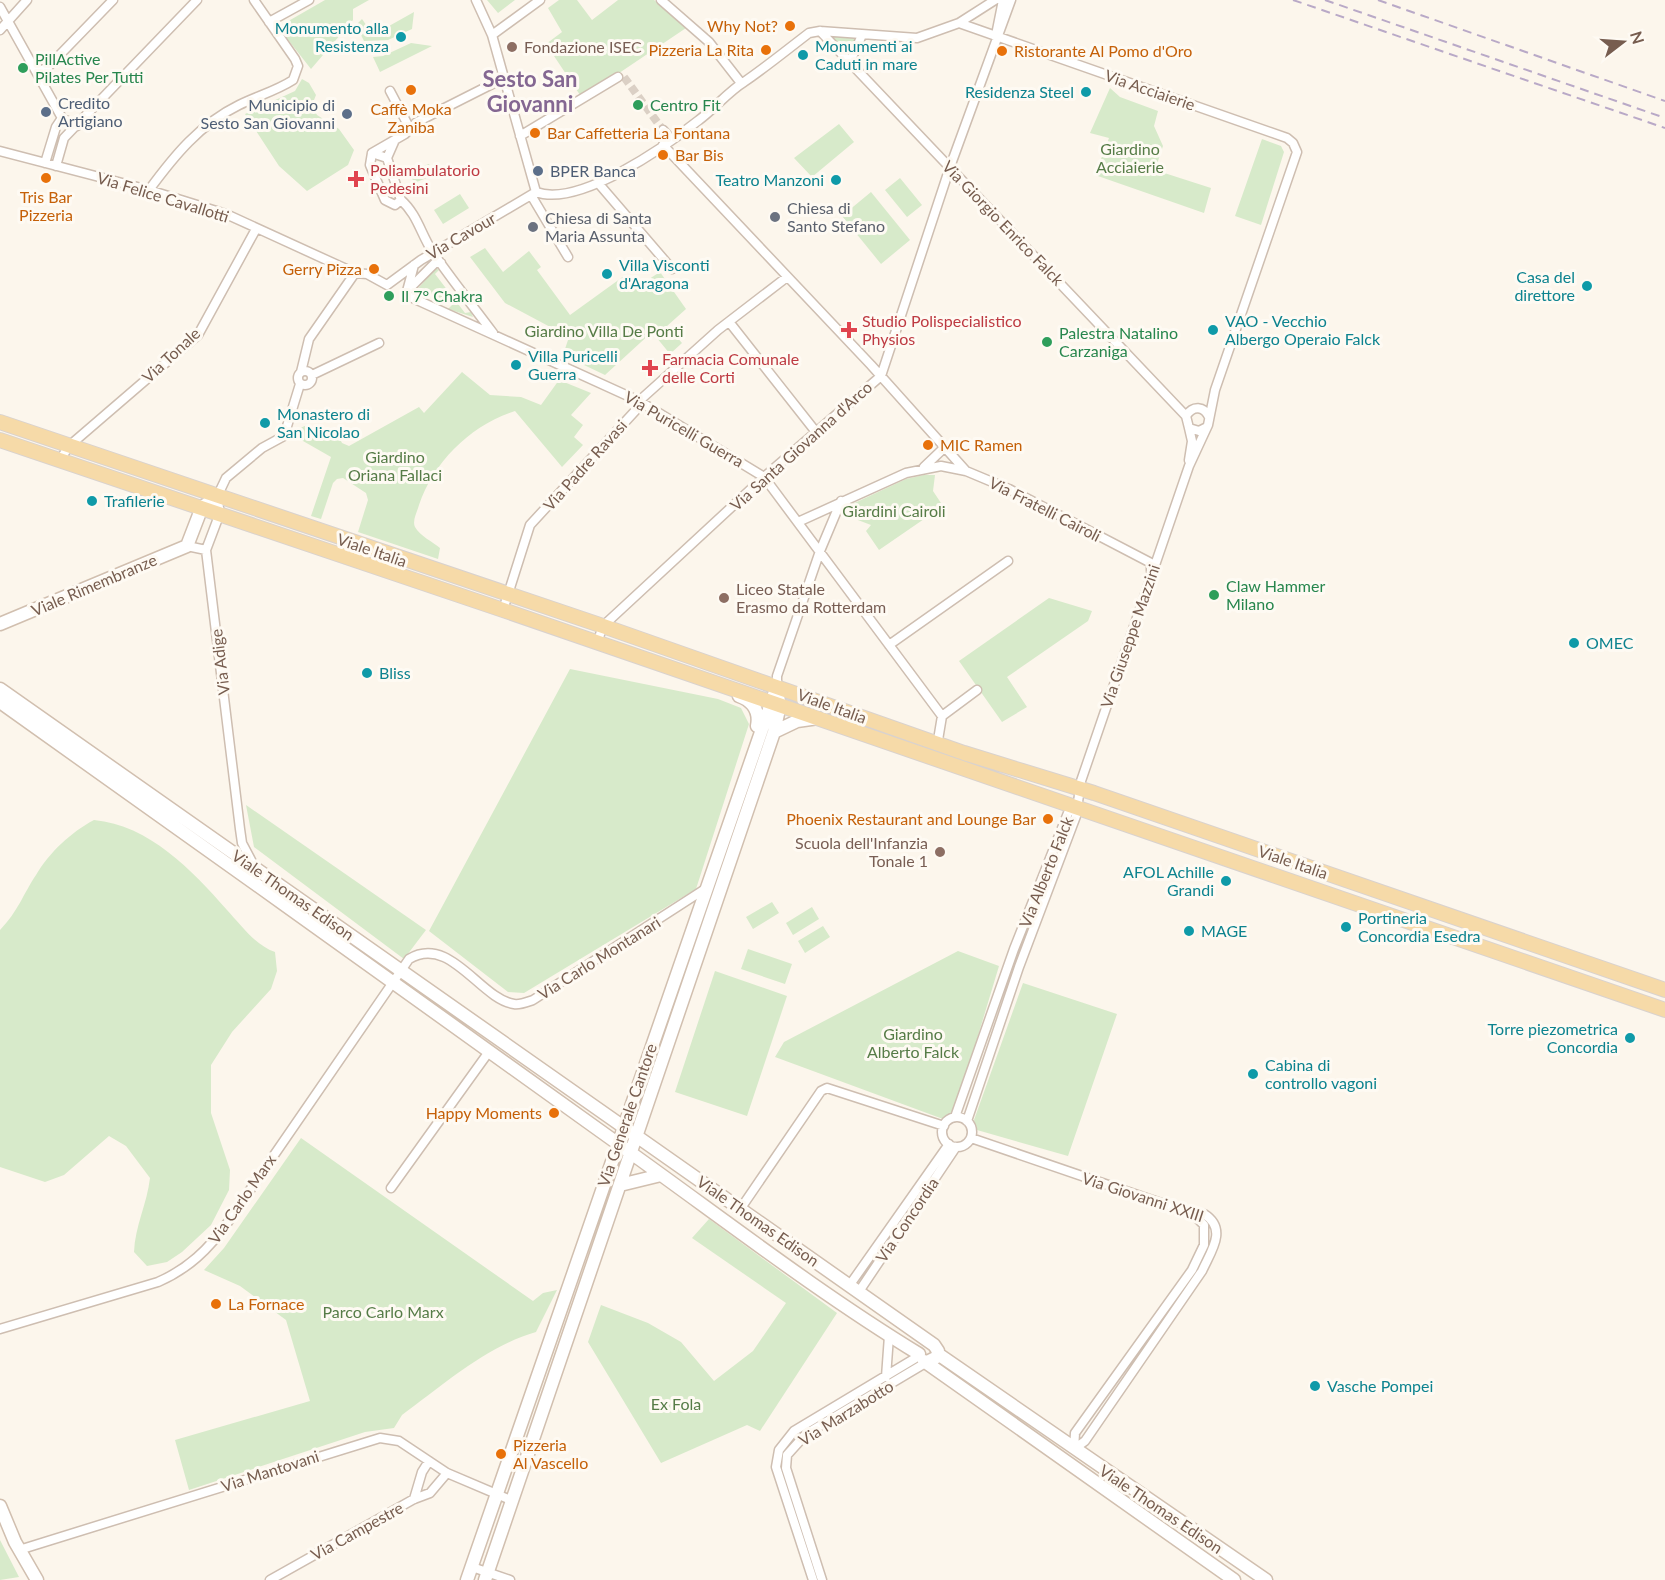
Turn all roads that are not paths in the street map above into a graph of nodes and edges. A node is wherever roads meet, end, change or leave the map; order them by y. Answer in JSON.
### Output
{"nodes":[{"id":1,"x":27,"y":0,"type":"edge"},
{"id":2,"x":113,"y":0,"type":"edge"},
{"id":3,"x":197,"y":0,"type":"edge"},
{"id":4,"x":254,"y":0,"type":"edge"},
{"id":5,"x":309,"y":0,"type":"edge"},
{"id":6,"x":476,"y":0,"type":"edge"},
{"id":7,"x":540,"y":0,"type":"edge"},
{"id":8,"x":661,"y":0,"type":"edge"},
{"id":9,"x":995,"y":0,"type":"edge"},
{"id":10,"x":1008,"y":1,"type":"edge"},
{"id":11,"x":0,"y":7,"type":"edge"},
{"id":12,"x":8,"y":21,"type":"junction"},
{"id":13,"x":269,"y":22,"type":"junction"},
{"id":14,"x":959,"y":23,"type":"junction"},
{"id":15,"x":0,"y":30,"type":"edge"},
{"id":16,"x":820,"y":31,"type":"junction"},
{"id":17,"x":492,"y":35,"type":"junction"},
{"id":18,"x":862,"y":35,"type":"junction"},
{"id":19,"x":996,"y":36,"type":"junction"},
{"id":20,"x":850,"y":62,"type":"junction"},
{"id":21,"x":38,"y":71,"type":"junction"},
{"id":22,"x":622,"y":76,"type":"dead end"},
{"id":23,"x":504,"y":78,"type":"junction"},
{"id":24,"x":741,"y":83,"type":"junction"},
{"id":25,"x":390,"y":91,"type":"dead end"},
{"id":26,"x":62,"y":118,"type":"junction"},
{"id":27,"x":77,"y":126,"type":"junction"},
{"id":28,"x":409,"y":127,"type":"junction"},
{"id":29,"x":663,"y":130,"type":"tunnel mouth"},
{"id":30,"x":520,"y":136,"type":"junction"},
{"id":31,"x":395,"y":140,"type":"junction"},
{"id":32,"x":672,"y":140,"type":"junction"},
{"id":33,"x":663,"y":145,"type":"junction"},
{"id":34,"x":0,"y":151,"type":"edge"},
{"id":35,"x":1297,"y":152,"type":"joint"},
{"id":36,"x":372,"y":153,"type":"junction"},
{"id":37,"x":387,"y":158,"type":"junction"},
{"id":38,"x":45,"y":163,"type":"junction"},
{"id":39,"x":56,"y":166,"type":"junction"},
{"id":40,"x":950,"y":167,"type":"junction"},
{"id":41,"x":599,"y":184,"type":"junction"},
{"id":42,"x":149,"y":190,"type":"junction"},
{"id":43,"x":533,"y":194,"type":"junction"},
{"id":44,"x":401,"y":200,"type":"junction"},
{"id":45,"x":256,"y":229,"type":"junction"},
{"id":46,"x":446,"y":245,"type":"junction"},
{"id":47,"x":433,"y":252,"type":"junction"},
{"id":48,"x":568,"y":257,"type":"dead end"},
{"id":49,"x":414,"y":265,"type":"junction"},
{"id":50,"x":442,"y":265,"type":"junction"},
{"id":51,"x":672,"y":269,"type":"dead end"},
{"id":52,"x":355,"y":273,"type":"junction"},
{"id":53,"x":788,"y":277,"type":"junction"},
{"id":54,"x":387,"y":285,"type":"joint"},
{"id":55,"x":408,"y":290,"type":"junction"},
{"id":56,"x":478,"y":313,"type":"junction"},
{"id":57,"x":469,"y":323,"type":"junction"},
{"id":58,"x":730,"y":323,"type":"junction"},
{"id":59,"x":493,"y":334,"type":"junction"},
{"id":60,"x":379,"y":343,"type":"dead end"},
{"id":61,"x":301,"y":372,"type":"junction"},
{"id":62,"x":312,"y":375,"type":"junction"},
{"id":63,"x":881,"y":376,"type":"junction"},
{"id":64,"x":300,"y":384,"type":"junction"},
{"id":65,"x":1215,"y":390,"type":"junction"},
{"id":66,"x":639,"y":401,"type":"junction"},
{"id":67,"x":1202,"y":409,"type":"junction"},
{"id":68,"x":1186,"y":416,"type":"junction"},
{"id":69,"x":1209,"y":417,"type":"junction"},
{"id":70,"x":0,"y":422,"type":"edge"},
{"id":71,"x":1189,"y":428,"type":"junction"},
{"id":72,"x":1205,"y":428,"type":"junction"},
{"id":73,"x":816,"y":432,"type":"junction"},
{"id":74,"x":0,"y":440,"type":"edge"},
{"id":75,"x":69,"y":446,"type":"junction"},
{"id":76,"x":945,"y":447,"type":"junction"},
{"id":77,"x":60,"y":460,"type":"junction"},
{"id":78,"x":1189,"y":466,"type":"junction"},
{"id":79,"x":924,"y":467,"type":"junction"},
{"id":80,"x":966,"y":471,"type":"junction"},
{"id":81,"x":764,"y":477,"type":"junction"},
{"id":82,"x":217,"y":497,"type":"junction"},
{"id":83,"x":840,"y":501,"type":"junction"},
{"id":84,"x":202,"y":507,"type":"junction"},
{"id":85,"x":220,"y":513,"type":"junction"},
{"id":86,"x":798,"y":522,"type":"junction"},
{"id":87,"x":187,"y":546,"type":"junction"},
{"id":88,"x":206,"y":550,"type":"junction"},
{"id":89,"x":820,"y":551,"type":"junction"},
{"id":90,"x":1008,"y":561,"type":"dead end"},
{"id":91,"x":1150,"y":574,"type":"junction"},
{"id":92,"x":507,"y":595,"type":"junction"},
{"id":93,"x":503,"y":610,"type":"junction"},
{"id":94,"x":0,"y":624,"type":"edge"},
{"id":95,"x":603,"y":626,"type":"junction"},
{"id":96,"x":597,"y":643,"type":"junction"},
{"id":97,"x":889,"y":645,"type":"junction"},
{"id":98,"x":697,"y":677,"type":"junction"},
{"id":99,"x":777,"y":686,"type":"junction"},
{"id":100,"x":0,"y":689,"type":"edge"},
{"id":101,"x":977,"y":690,"type":"dead end"},
{"id":102,"x":0,"y":702,"type":"edge"},
{"id":103,"x":775,"y":703,"type":"junction"},
{"id":104,"x":942,"y":716,"type":"junction"},
{"id":105,"x":819,"y":718,"type":"junction"},
{"id":106,"x":774,"y":732,"type":"junction"},
{"id":107,"x":938,"y":744,"type":"junction"},
{"id":108,"x":755,"y":745,"type":"junction"},
{"id":109,"x":932,"y":758,"type":"junction"},
{"id":110,"x":1078,"y":789,"type":"junction"},
{"id":111,"x":1075,"y":807,"type":"junction"},
{"id":112,"x":240,"y":829,"type":"junction"},
{"id":113,"x":228,"y":849,"type":"junction"},
{"id":114,"x":212,"y":852,"type":"junction"},
{"id":115,"x":257,"y":869,"type":"junction"},
{"id":116,"x":705,"y":890,"type":"junction"},
{"id":117,"x":397,"y":976,"type":"junction"},
{"id":118,"x":1665,"y":990,"type":"edge"},
{"id":119,"x":1665,"y":1010,"type":"edge"},
{"id":120,"x":488,"y":1053,"type":"junction"},
{"id":121,"x":587,"y":1101,"type":"junction"},
{"id":122,"x":576,"y":1115,"type":"junction"},
{"id":123,"x":955,"y":1117,"type":"junction"},
{"id":124,"x":967,"y":1121,"type":"junction"},
{"id":125,"x":623,"y":1126,"type":"junction"},
{"id":126,"x":944,"y":1126,"type":"junction"},
{"id":127,"x":637,"y":1137,"type":"junction"},
{"id":128,"x":971,"y":1138,"type":"junction"},
{"id":129,"x":618,"y":1145,"type":"junction"},
{"id":130,"x":952,"y":1145,"type":"junction"},
{"id":131,"x":631,"y":1154,"type":"junction"},
{"id":132,"x":661,"y":1175,"type":"junction"},
{"id":133,"x":620,"y":1185,"type":"junction"},
{"id":134,"x":391,"y":1188,"type":"dead end"},
{"id":135,"x":741,"y":1208,"type":"junction"},
{"id":136,"x":853,"y":1289,"type":"junction"},
{"id":137,"x":2,"y":1330,"type":"edge"},
{"id":138,"x":889,"y":1336,"type":"junction"},
{"id":139,"x":928,"y":1343,"type":"junction"},
{"id":140,"x":938,"y":1354,"type":"junction"},
{"id":141,"x":922,"y":1357,"type":"junction"},
{"id":142,"x":886,"y":1377,"type":"junction"},
{"id":143,"x":1074,"y":1449,"type":"junction"},
{"id":144,"x":429,"y":1461,"type":"junction"},
{"id":145,"x":1066,"y":1461,"type":"junction"},
{"id":146,"x":447,"y":1473,"type":"junction"},
{"id":147,"x":498,"y":1495,"type":"junction"},
{"id":148,"x":414,"y":1499,"type":"junction"},
{"id":149,"x":513,"y":1500,"type":"junction"},
{"id":150,"x":0,"y":1506,"type":"edge"},
{"id":151,"x":20,"y":1550,"type":"junction"},
{"id":152,"x":472,"y":1567,"type":"junction"},
{"id":153,"x":289,"y":1576,"type":"edge"},
{"id":154,"x":487,"y":1576,"type":"edge"},
{"id":155,"x":37,"y":1580,"type":"edge"},
{"id":156,"x":270,"y":1580,"type":"edge"},
{"id":157,"x":467,"y":1580,"type":"edge"},
{"id":158,"x":510,"y":1580,"type":"edge"},
{"id":159,"x":813,"y":1580,"type":"edge"},
{"id":160,"x":822,"y":1580,"type":"edge"},
{"id":161,"x":1234,"y":1580,"type":"edge"},
{"id":162,"x":1266,"y":1580,"type":"edge"}],
"edges":[{"from":1,"to":12,"type":"street"},
{"from":2,"to":21,"type":"street"},
{"from":3,"to":27,"type":"street"},
{"from":4,"to":13,"type":"street"},
{"from":5,"to":13,"type":"street"},
{"from":6,"to":17,"type":"street"},
{"from":7,"to":17,"type":"street"},
{"from":8,"to":24,"type":"street"},
{"from":9,"to":14,"type":"street"},
{"from":10,"to":19,"type":"street","name":"Via Santa Giovanna d'Arco"},
{"from":11,"to":12,"type":"street"},
{"from":12,"to":15,"type":"street"},
{"from":12,"to":21,"type":"street"},
{"from":13,"to":42,"type":"street"},
{"from":14,"to":18,"type":"street"},
{"from":14,"to":19,"type":"street","name":"Via Acciaierie"},
{"from":16,"to":18,"type":"street"},
{"from":16,"to":20,"type":"street","name":"Via Giorgio Enrico Falck"},
{"from":16,"to":24,"type":"street"},
{"from":17,"to":23,"type":"street"},
{"from":18,"to":20,"type":"street"},
{"from":19,"to":35,"type":"street","name":"Via Acciaierie"},
{"from":19,"to":40,"type":"street","name":"Via Santa Giovanna d'Arco"},
{"from":20,"to":40,"type":"street","name":"Via Giorgio Enrico Falck"},
{"from":21,"to":26,"type":"street"},
{"from":22,"to":30,"type":"street"},
{"from":23,"to":28,"type":"street"},
{"from":23,"to":30,"type":"street"},
{"from":24,"to":32,"type":"street"},
{"from":25,"to":28,"type":"street"},
{"from":26,"to":27,"type":"street"},
{"from":26,"to":38,"type":"street"},
{"from":27,"to":39,"type":"street"},
{"from":28,"to":31,"type":"street"},
{"from":29,"to":32,"type":"street"},
{"from":30,"to":43,"type":"street"},
{"from":31,"to":36,"type":"street"},
{"from":31,"to":37,"type":"street"},
{"from":32,"to":33,"type":"street"},
{"from":33,"to":41,"type":"street"},
{"from":33,"to":53,"type":"street"},
{"from":34,"to":38,"type":"street","name":"Via Felice Cavallotti"},
{"from":35,"to":65,"type":"street","name":"Via Giuseppe Mazzini"},
{"from":36,"to":37,"type":"street"},
{"from":36,"to":44,"type":"street"},
{"from":37,"to":44,"type":"street"},
{"from":38,"to":39,"type":"street","name":"Via Felice Cavallotti"},
{"from":39,"to":42,"type":"street","name":"Via Felice Cavallotti"},
{"from":40,"to":63,"type":"street","name":"Via Santa Giovanna d'Arco"},
{"from":40,"to":68,"type":"street","name":"Via Giorgio Enrico Falck"},
{"from":41,"to":43,"type":"street"},
{"from":41,"to":51,"type":"street"},
{"from":42,"to":45,"type":"street","name":"Via Felice Cavallotti"},
{"from":43,"to":46,"type":"street","name":"Via Cavour"},
{"from":43,"to":48,"type":"street"},
{"from":44,"to":47,"type":"street"},
{"from":45,"to":52,"type":"street","name":"Via Felice Cavallotti"},
{"from":45,"to":75,"type":"street","name":"Via Tonale"},
{"from":46,"to":47,"type":"street","name":"Via Cavour"},
{"from":46,"to":50,"type":"street"},
{"from":47,"to":49,"type":"street","name":"Via Cavour"},
{"from":47,"to":50,"type":"street"},
{"from":49,"to":54,"type":"street","name":"Via Cavour"},
{"from":49,"to":55,"type":"street"},
{"from":50,"to":55,"type":"street","name":"Via Cavour"},
{"from":50,"to":56,"type":"street"},
{"from":52,"to":54,"type":"street","name":"Via Felice Cavallotti"},
{"from":52,"to":61,"type":"street"},
{"from":53,"to":58,"type":"street","name":"Via Padre Ravasi"},
{"from":53,"to":63,"type":"street"},
{"from":55,"to":57,"type":"street","name":"Via Puricelli Guerra"},
{"from":56,"to":57,"type":"street"},
{"from":56,"to":59,"type":"street"},
{"from":57,"to":59,"type":"street","name":"Via Puricelli Guerra"},
{"from":58,"to":66,"type":"street","name":"Via Padre Ravasi"},
{"from":58,"to":73,"type":"street"},
{"from":59,"to":66,"type":"street","name":"Via Puricelli Guerra"},
{"from":60,"to":62,"type":"street"},
{"from":61,"to":62,"type":"street"},
{"from":61,"to":64,"type":"street"},
{"from":62,"to":64,"type":"street"},
{"from":63,"to":73,"type":"street","name":"Via Santa Giovanna d'Arco"},
{"from":63,"to":76,"type":"street"},
{"from":64,"to":82,"type":"street"},
{"from":65,"to":67,"type":"street","name":"Via Giuseppe Mazzini"},
{"from":65,"to":69,"type":"street","name":"Via Giuseppe Mazzini"},
{"from":66,"to":81,"type":"street","name":"Via Puricelli Guerra"},
{"from":66,"to":92,"type":"street","name":"Via Padre Ravasi"},
{"from":67,"to":68,"type":"street"},
{"from":67,"to":69,"type":"street"},
{"from":68,"to":71,"type":"street","name":"Via Giuseppe Mazzini"},
{"from":69,"to":72,"type":"street","name":"Via Giuseppe Mazzini"},
{"from":70,"to":75,"type":"main road","name":"Viale Italia"},
{"from":71,"to":72,"type":"street"},
{"from":71,"to":78,"type":"street","name":"Via Giuseppe Mazzini"},
{"from":72,"to":78,"type":"street","name":"Via Giuseppe Mazzini"},
{"from":73,"to":81,"type":"street","name":"Via Santa Giovanna d'Arco"},
{"from":74,"to":77,"type":"main road","name":"Viale Italia"},
{"from":75,"to":77,"type":"street","name":"Via Tonale"},
{"from":75,"to":82,"type":"main road","name":"Viale Italia"},
{"from":76,"to":79,"type":"street","name":"Via Fratelli Cairoli"},
{"from":76,"to":80,"type":"street"},
{"from":77,"to":84,"type":"main road","name":"Viale Italia"},
{"from":78,"to":91,"type":"street","name":"Via Giuseppe Mazzini"},
{"from":79,"to":80,"type":"street","name":"Via Fratelli Cairoli"},
{"from":79,"to":83,"type":"street","name":"Via Fratelli Cairoli"},
{"from":80,"to":91,"type":"street","name":"Via Fratelli Cairoli"},
{"from":81,"to":86,"type":"street","name":"Via Puricelli Guerra"},
{"from":81,"to":95,"type":"street","name":"Via Santa Giovanna d'Arco"},
{"from":82,"to":84,"type":"street"},
{"from":82,"to":85,"type":"street"},
{"from":82,"to":92,"type":"main road","name":"Viale Italia"},
{"from":83,"to":86,"type":"street","name":"Via Fratelli Cairoli"},
{"from":83,"to":89,"type":"street","name":"Via Generale Cantore"},
{"from":84,"to":85,"type":"main road","name":"Viale Italia"},
{"from":84,"to":87,"type":"street"},
{"from":85,"to":88,"type":"street","name":"Via Adige"},
{"from":85,"to":93,"type":"main road","name":"Viale Italia"},
{"from":86,"to":89,"type":"street","name":"Via Puricelli Guerra"},
{"from":87,"to":88,"type":"street"},
{"from":87,"to":94,"type":"street","name":"Viale Rimembranze"},
{"from":88,"to":112,"type":"street","name":"Via Adige"},
{"from":89,"to":97,"type":"street","name":"Via Puricelli Guerra"},
{"from":89,"to":99,"type":"street","name":"Via Generale Cantore"},
{"from":90,"to":97,"type":"street"},
{"from":91,"to":110,"type":"street","name":"Via Giuseppe Mazzini"},
{"from":92,"to":93,"type":"street","name":"Via Padre Ravasi"},
{"from":92,"to":95,"type":"main road","name":"Viale Italia"},
{"from":93,"to":96,"type":"main road","name":"Viale Italia"},
{"from":95,"to":96,"type":"street","name":"Via Santa Giovanna d'Arco"},
{"from":95,"to":99,"type":"main road","name":"Viale Italia"},
{"from":96,"to":98,"type":"main road","name":"Viale Italia"},
{"from":97,"to":104,"type":"street","name":"Via Puricelli Guerra"},
{"from":98,"to":103,"type":"main road","name":"Viale Italia"},
{"from":98,"to":108,"type":"street","name":"Viale Italia"},
{"from":99,"to":103,"type":"street","name":"Via Generale Cantore"},
{"from":99,"to":107,"type":"main road","name":"Viale Italia"},
{"from":100,"to":113,"type":"street","name":"Viale Thomas Edison"},
{"from":101,"to":104,"type":"street"},
{"from":102,"to":114,"type":"street","name":"Viale Thomas Edison"},
{"from":103,"to":105,"type":"main road","name":"Viale Italia"},
{"from":103,"to":106,"type":"street","name":"Via Generale Cantore"},
{"from":103,"to":108,"type":"street","name":"Via Generale Cantore"},
{"from":104,"to":107,"type":"street"},
{"from":105,"to":106,"type":"street"},
{"from":105,"to":109,"type":"main road","name":"Viale Italia"},
{"from":106,"to":127,"type":"street","name":"Via Generale Cantore"},
{"from":107,"to":109,"type":"street"},
{"from":107,"to":110,"type":"main road","name":"Viale Italia"},
{"from":108,"to":116,"type":"street","name":"Via Generale Cantore"},
{"from":109,"to":111,"type":"main road","name":"Viale Italia"},
{"from":110,"to":111,"type":"street","name":"Via Giuseppe Mazzini"},
{"from":110,"to":118,"type":"main road","name":"Viale Italia"},
{"from":111,"to":119,"type":"main road","name":"Viale Italia"},
{"from":111,"to":123,"type":"street","name":"Via Alberto Falck"},
{"from":111,"to":124,"type":"street","name":"Via Alberto Falck"},
{"from":112,"to":113,"type":"street"},
{"from":112,"to":115,"type":"street","name":"Via Adige"},
{"from":113,"to":114,"type":"street"},
{"from":113,"to":115,"type":"street","name":"Viale Thomas Edison"},
{"from":114,"to":117,"type":"street","name":"Viale Thomas Edison"},
{"from":115,"to":117,"type":"street","name":"Viale Thomas Edison"},
{"from":116,"to":117,"type":"street","name":"Via Carlo Montanari"},
{"from":116,"to":125,"type":"street","name":"Via Generale Cantore"},
{"from":117,"to":120,"type":"street","name":"Viale Thomas Edison"},
{"from":117,"to":121,"type":"street","name":"Viale Thomas Edison"},
{"from":117,"to":137,"type":"street","name":"Via Carlo Marx"},
{"from":120,"to":122,"type":"street","name":"Viale Thomas Edison"},
{"from":120,"to":134,"type":"street"},
{"from":121,"to":122,"type":"street"},
{"from":121,"to":125,"type":"street","name":"Viale Thomas Edison"},
{"from":122,"to":129,"type":"street","name":"Viale Thomas Edison"},
{"from":123,"to":124,"type":"street"},
{"from":123,"to":126,"type":"street"},
{"from":124,"to":128,"type":"street"},
{"from":125,"to":127,"type":"street","name":"Viale Thomas Edison"},
{"from":125,"to":129,"type":"street","name":"Via Generale Cantore"},
{"from":126,"to":130,"type":"street"},
{"from":126,"to":135,"type":"street"},
{"from":127,"to":131,"type":"street","name":"Via Generale Cantore"},
{"from":127,"to":135,"type":"street","name":"Viale Thomas Edison"},
{"from":128,"to":130,"type":"street"},
{"from":128,"to":143,"type":"street","name":"Via Giovanni XXIII"},
{"from":129,"to":131,"type":"street","name":"Viale Thomas Edison"},
{"from":129,"to":147,"type":"street","name":"Via Generale Cantore"},
{"from":130,"to":136,"type":"street","name":"Via Concordia"},
{"from":131,"to":132,"type":"street","name":"Viale Thomas Edison"},
{"from":131,"to":133,"type":"street","name":"Via Generale Cantore"},
{"from":132,"to":133,"type":"street"},
{"from":132,"to":138,"type":"street","name":"Viale Thomas Edison"},
{"from":133,"to":149,"type":"street","name":"Via Generale Cantore"},
{"from":135,"to":136,"type":"street","name":"Viale Thomas Edison"},
{"from":136,"to":139,"type":"street","name":"Viale Thomas Edison"},
{"from":138,"to":141,"type":"street","name":"Viale Thomas Edison"},
{"from":138,"to":142,"type":"street","name":"Via Marzabotto"},
{"from":139,"to":140,"type":"street"},
{"from":139,"to":141,"type":"street"},
{"from":140,"to":141,"type":"street"},
{"from":140,"to":143,"type":"street","name":"Viale Thomas Edison"},
{"from":141,"to":142,"type":"street","name":"Via Marzabotto"},
{"from":141,"to":145,"type":"street","name":"Viale Thomas Edison"},
{"from":141,"to":160,"type":"street","name":"Via Marzabotto"},
{"from":142,"to":159,"type":"street","name":"Via Marzabotto"},
{"from":143,"to":145,"type":"street"},
{"from":143,"to":162,"type":"street","name":"Viale Thomas Edison"},
{"from":144,"to":146,"type":"street","name":"Via Mantovani"},
{"from":144,"to":148,"type":"street","name":"Via Campestre"},
{"from":144,"to":151,"type":"street","name":"Via Mantovani"},
{"from":145,"to":161,"type":"street","name":"Viale Thomas Edison"},
{"from":146,"to":147,"type":"street","name":"Via Mantovani"},
{"from":146,"to":148,"type":"street","name":"Via Campestre"},
{"from":147,"to":149,"type":"street","name":"Via Mantovani"},
{"from":147,"to":152,"type":"street","name":"Via Generale Cantore"},
{"from":148,"to":153,"type":"street","name":"Via Campestre"},
{"from":149,"to":154,"type":"street","name":"Via Generale Cantore"},
{"from":150,"to":151,"type":"street"},
{"from":151,"to":155,"type":"street"},
{"from":152,"to":154,"type":"street"},
{"from":152,"to":157,"type":"street","name":"Via Generale Cantore"},
{"from":153,"to":156,"type":"street","name":"Via Campestre"},
{"from":154,"to":158,"type":"street"}]}
